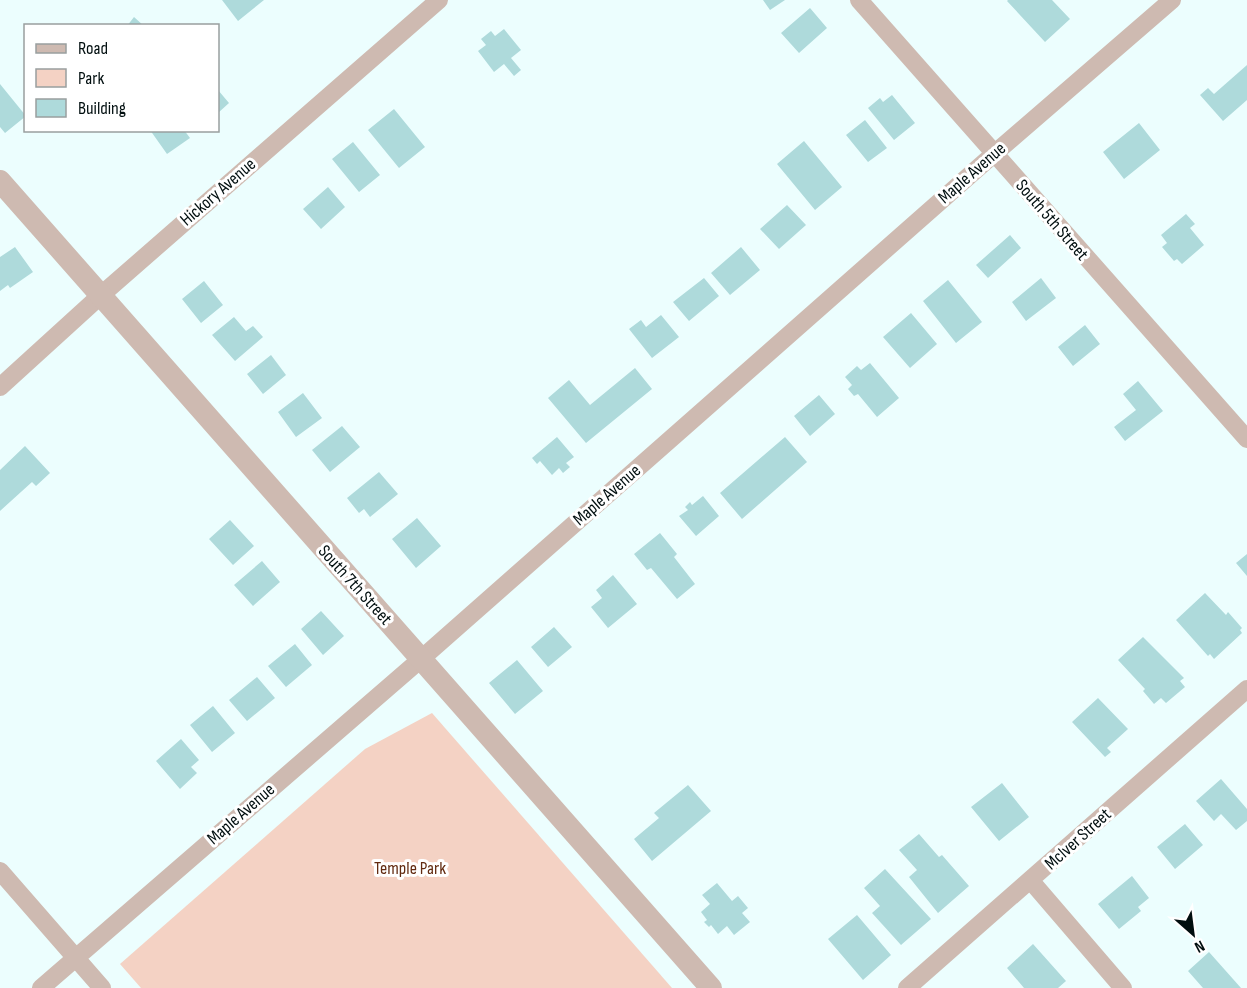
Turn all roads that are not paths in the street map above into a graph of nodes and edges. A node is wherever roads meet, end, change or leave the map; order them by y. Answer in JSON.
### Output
{"nodes":[{"id":1,"x":439,"y":0,"type":"edge"},
{"id":2,"x":859,"y":0,"type":"edge"},
{"id":3,"x":1172,"y":0,"type":"edge"},
{"id":4,"x":995,"y":153,"type":"junction"},
{"id":5,"x":0,"y":182,"type":"edge"},
{"id":6,"x":100,"y":296,"type":"junction"},
{"id":7,"x":0,"y":387,"type":"edge"},
{"id":8,"x":1247,"y":439,"type":"edge"},
{"id":9,"x":421,"y":659,"type":"junction"},
{"id":10,"x":1247,"y":689,"type":"edge"},
{"id":11,"x":0,"y":871,"type":"edge"},
{"id":12,"x":1031,"y":881,"type":"junction"},
{"id":13,"x":75,"y":957,"type":"junction"},
{"id":14,"x":41,"y":988,"type":"edge"},
{"id":15,"x":102,"y":988,"type":"edge"},
{"id":16,"x":711,"y":988,"type":"edge"},
{"id":17,"x":907,"y":988,"type":"edge"},
{"id":18,"x":1123,"y":988,"type":"edge"}],
"edges":[{"from":1,"to":6,"type":"street","name":"Hickory Avenue"},
{"from":2,"to":4,"type":"street","name":"South 5th Street"},
{"from":3,"to":4,"type":"street","name":"Maple Avenue"},
{"from":4,"to":8,"type":"street","name":"South 5th Street"},
{"from":4,"to":9,"type":"street","name":"Maple Avenue"},
{"from":5,"to":6,"type":"street","name":"South 7th Street"},
{"from":6,"to":7,"type":"street","name":"Hickory Avenue"},
{"from":6,"to":9,"type":"street","name":"South 7th Street"},
{"from":9,"to":13,"type":"street","name":"Maple Avenue"},
{"from":9,"to":16,"type":"street","name":"South 7th Street"},
{"from":10,"to":12,"type":"street","name":"McIver Street"},
{"from":11,"to":13,"type":"street"},
{"from":12,"to":17,"type":"street","name":"McIver Street"},
{"from":12,"to":18,"type":"street"},
{"from":13,"to":14,"type":"street","name":"Maple Avenue"},
{"from":13,"to":15,"type":"street"}]}
